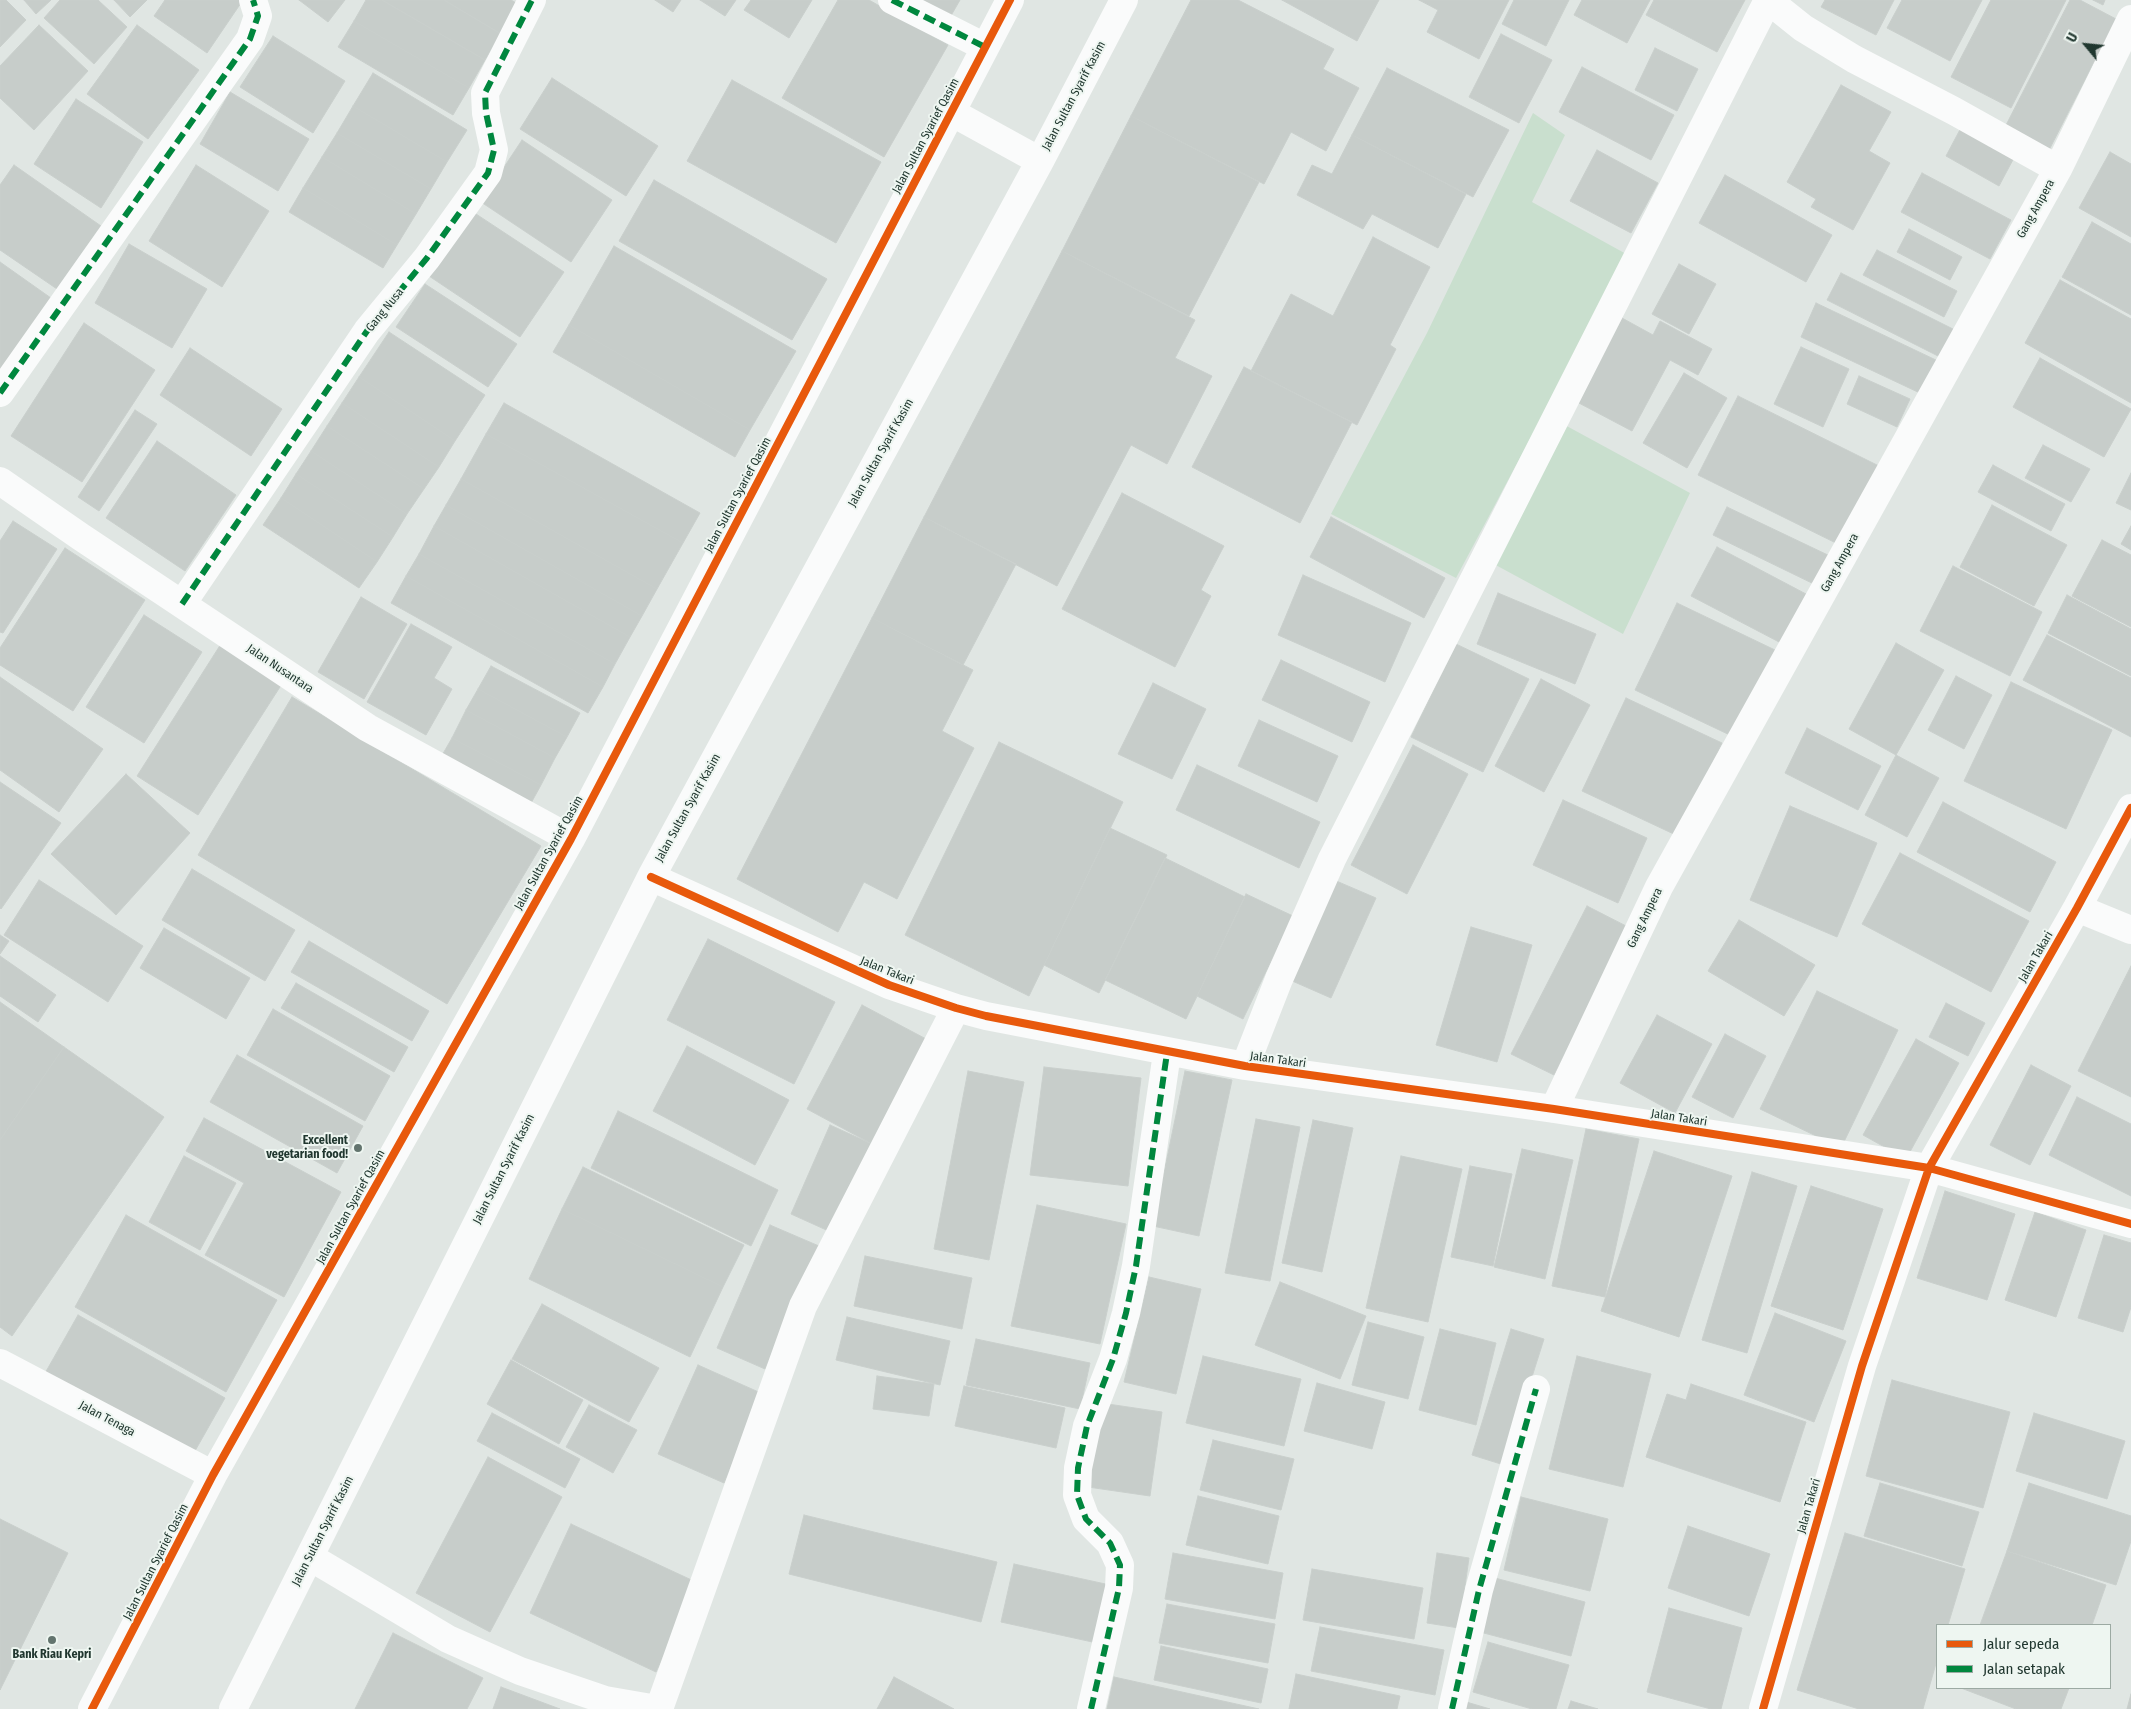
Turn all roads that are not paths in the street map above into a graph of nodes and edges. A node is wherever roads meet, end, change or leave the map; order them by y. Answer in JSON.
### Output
{"nodes":[{"id":1,"x":253,"y":0,"type":"edge"},
{"id":2,"x":532,"y":0,"type":"edge"},
{"id":3,"x":892,"y":0,"type":"edge"},
{"id":4,"x":1010,"y":0,"type":"edge"},
{"id":5,"x":1124,"y":0,"type":"edge"},
{"id":6,"x":2131,"y":19,"type":"edge"},
{"id":7,"x":985,"y":47,"type":"junction"},
{"id":8,"x":951,"y":112,"type":"junction"},
{"id":9,"x":1040,"y":161,"type":"junction"},
{"id":10,"x":2058,"y":170,"type":"junction"},
{"id":11,"x":0,"y":393,"type":"edge"},
{"id":12,"x":0,"y":481,"type":"edge"},
{"id":13,"x":182,"y":604,"type":"junction"},
{"id":14,"x":2131,"y":808,"type":"edge"},
{"id":15,"x":571,"y":839,"type":"junction"},
{"id":16,"x":651,"y":877,"type":"junction"},
{"id":17,"x":2077,"y":908,"type":"junction"},
{"id":18,"x":2131,"y":930,"type":"edge"},
{"id":19,"x":956,"y":1008,"type":"junction"},
{"id":20,"x":1167,"y":1053,"type":"junction"},
{"id":21,"x":1245,"y":1066,"type":"junction"},
{"id":22,"x":1554,"y":1109,"type":"junction"},
{"id":23,"x":1928,"y":1168,"type":"junction"},
{"id":24,"x":2131,"y":1224,"type":"edge"},
{"id":25,"x":0,"y":1363,"type":"edge"},
{"id":26,"x":1536,"y":1389,"type":"dead end"},
{"id":27,"x":213,"y":1475,"type":"junction"},
{"id":28,"x":310,"y":1557,"type":"junction"},
{"id":29,"x":92,"y":1709,"type":"edge"},
{"id":30,"x":233,"y":1709,"type":"edge"},
{"id":31,"x":658,"y":1709,"type":"edge"},
{"id":32,"x":1091,"y":1709,"type":"edge"},
{"id":33,"x":1452,"y":1709,"type":"edge"},
{"id":34,"x":1763,"y":1709,"type":"edge"}],
"edges":[{"from":1,"to":11,"type":"street"},
{"from":2,"to":13,"type":"street","name":"Gang Nusa"},
{"from":3,"to":7,"type":"street"},
{"from":4,"to":7,"type":"street","name":"Jalan Sultan Syarief Qasim"},
{"from":5,"to":9,"type":"street","name":"Jalan Sultan Syarif Kasim"},
{"from":6,"to":10,"type":"street","name":"Gang Ampera"},
{"from":7,"to":8,"type":"street","name":"Jalan Sultan Syarief Qasim"},
{"from":8,"to":9,"type":"street"},
{"from":8,"to":15,"type":"street","name":"Jalan Sultan Syarief Qasim"},
{"from":9,"to":16,"type":"street","name":"Jalan Sultan Syarif Kasim"},
{"from":10,"to":21,"type":"street"},
{"from":10,"to":22,"type":"street","name":"Gang Ampera"},
{"from":12,"to":13,"type":"street","name":"Jalan Nusantara"},
{"from":13,"to":15,"type":"street","name":"Jalan Nusantara"},
{"from":14,"to":17,"type":"street","name":"Jalan Takari"},
{"from":15,"to":27,"type":"street","name":"Jalan Sultan Syarief Qasim"},
{"from":16,"to":19,"type":"street","name":"Jalan Takari"},
{"from":16,"to":28,"type":"street","name":"Jalan Sultan Syarif Kasim"},
{"from":17,"to":18,"type":"street"},
{"from":17,"to":23,"type":"street","name":"Jalan Takari"},
{"from":19,"to":20,"type":"street","name":"Jalan Takari"},
{"from":19,"to":31,"type":"street"},
{"from":20,"to":21,"type":"street","name":"Jalan Takari"},
{"from":20,"to":32,"type":"street"},
{"from":21,"to":22,"type":"street","name":"Jalan Takari"},
{"from":22,"to":23,"type":"street","name":"Jalan Takari"},
{"from":23,"to":24,"type":"street","name":"Jalan Takari"},
{"from":23,"to":34,"type":"street","name":"Jalan Takari"},
{"from":25,"to":27,"type":"street","name":"Jalan Tenaga"},
{"from":26,"to":33,"type":"street"},
{"from":27,"to":29,"type":"street","name":"Jalan Sultan Syarief Qasim"},
{"from":28,"to":30,"type":"street","name":"Jalan Sultan Syarif Kasim"},
{"from":28,"to":31,"type":"street"}]}
